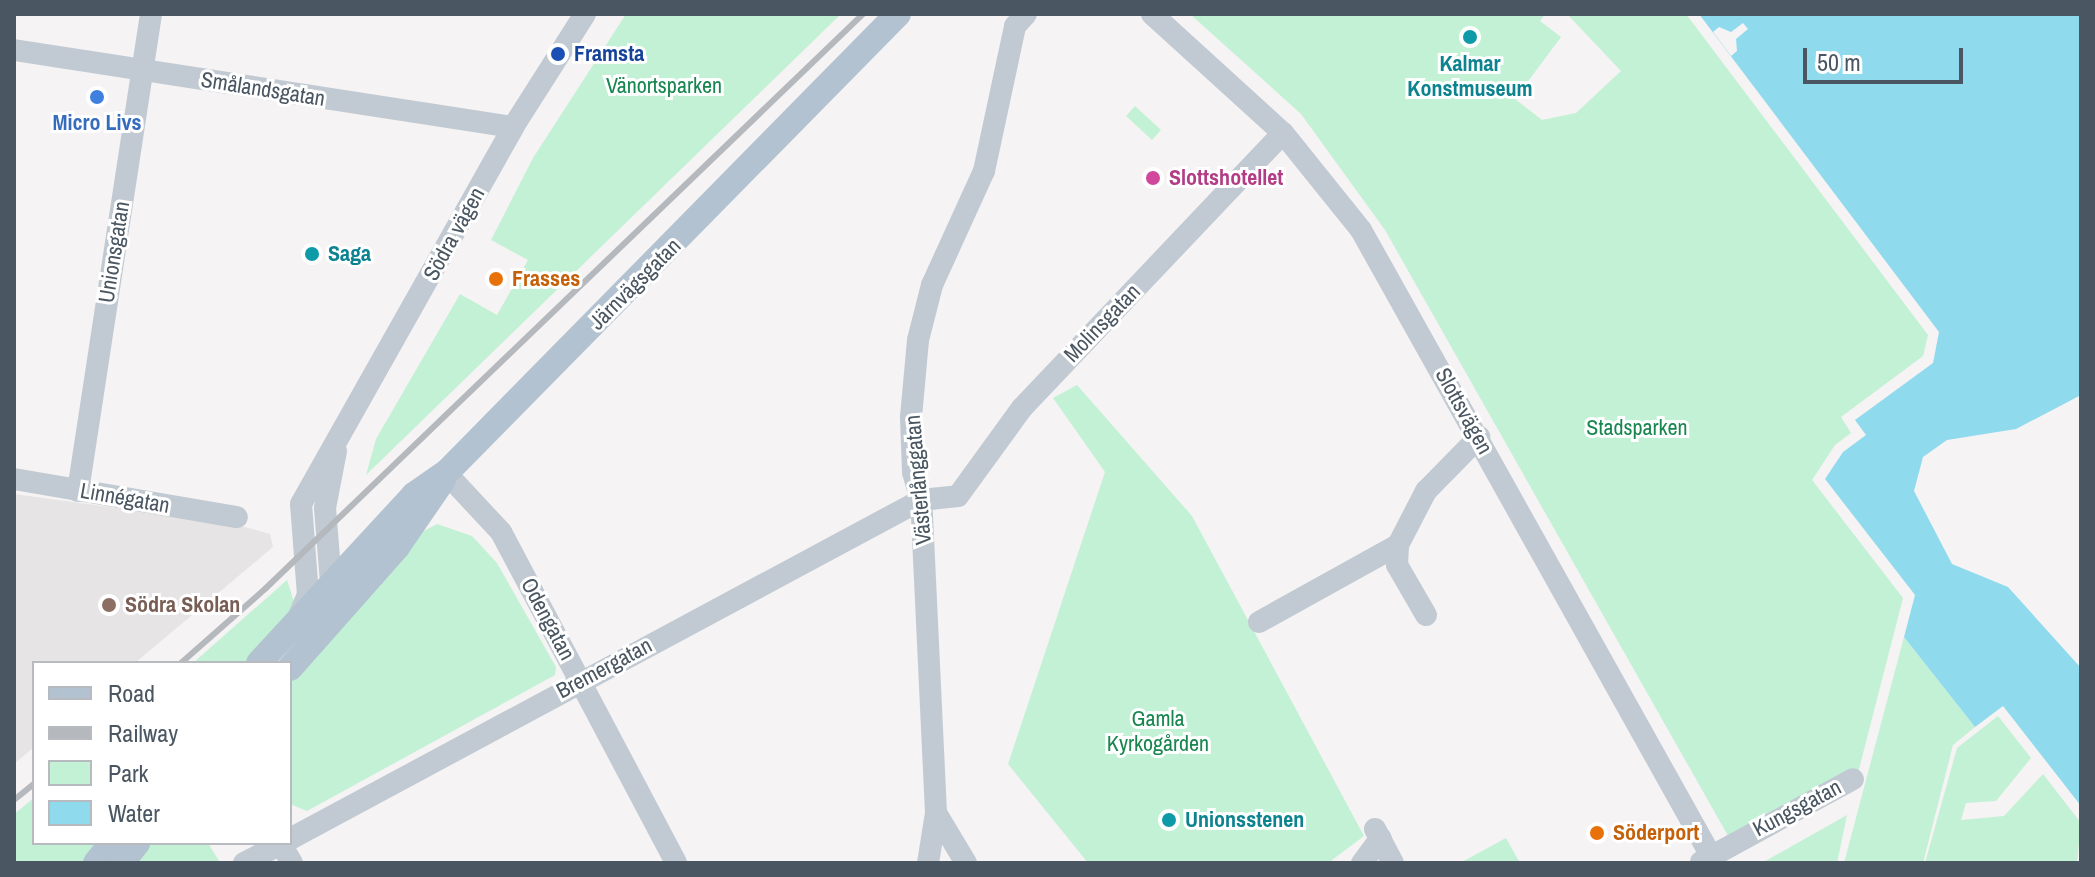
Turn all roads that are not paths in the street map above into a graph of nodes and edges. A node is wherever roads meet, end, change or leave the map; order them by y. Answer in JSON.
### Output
{"nodes":[{"id":1,"x":151,"y":14,"type":"edge"},
{"id":2,"x":898,"y":14,"type":"edge"},
{"id":3,"x":921,"y":14,"type":"edge"},
{"id":4,"x":1026,"y":14,"type":"edge"},
{"id":5,"x":1152,"y":14,"type":"edge"},
{"id":6,"x":581,"y":18,"type":"edge"},
{"id":7,"x":14,"y":50,"type":"edge"},
{"id":8,"x":141,"y":71,"type":"junction"},
{"id":9,"x":822,"y":94,"type":"junction"},
{"id":10,"x":513,"y":127,"type":"junction"},
{"id":11,"x":1283,"y":133,"type":"junction"},
{"id":12,"x":1479,"y":437,"type":"junction"},
{"id":13,"x":337,"y":446,"type":"junction"},
{"id":14,"x":446,"y":473,"type":"junction"},
{"id":15,"x":14,"y":479,"type":"edge"},
{"id":16,"x":78,"y":491,"type":"junction"},
{"id":17,"x":921,"y":500,"type":"junction"},
{"id":18,"x":237,"y":517,"type":"dead end"},
{"id":19,"x":1398,"y":545,"type":"junction"},
{"id":20,"x":333,"y":580,"type":"junction"},
{"id":21,"x":1426,"y":615,"type":"dead end"},
{"id":22,"x":297,"y":619,"type":"junction"},
{"id":23,"x":1259,"y":622,"type":"dead end"},
{"id":24,"x":261,"y":661,"type":"edge"},
{"id":25,"x":292,"y":663,"type":"edge"},
{"id":26,"x":292,"y":664,"type":"edge"},
{"id":27,"x":580,"y":680,"type":"junction"},
{"id":28,"x":1853,"y":779,"type":"dead end"},
{"id":29,"x":936,"y":813,"type":"junction"},
{"id":30,"x":292,"y":838,"type":"edge"},
{"id":31,"x":110,"y":845,"type":"edge"},
{"id":32,"x":135,"y":845,"type":"edge"},
{"id":33,"x":278,"y":845,"type":"edge"},
{"id":34,"x":283,"y":845,"type":"edge"},
{"id":35,"x":1705,"y":860,"type":"edge"},
{"id":36,"x":96,"y":863,"type":"edge"},
{"id":37,"x":121,"y":863,"type":"edge"},
{"id":38,"x":244,"y":863,"type":"edge"},
{"id":39,"x":292,"y":863,"type":"edge"},
{"id":40,"x":676,"y":863,"type":"edge"},
{"id":41,"x":928,"y":863,"type":"edge"},
{"id":42,"x":966,"y":863,"type":"edge"},
{"id":43,"x":1362,"y":863,"type":"edge"},
{"id":44,"x":1393,"y":863,"type":"edge"}],
"edges":[{"from":1,"to":8,"type":"street","name":"Unionsgatan"},
{"from":2,"to":9,"type":"main road","name":"Järnvägsgatan"},
{"from":3,"to":9,"type":"main road","name":"Järnvägsgatan"},
{"from":4,"to":17,"type":"street","name":"Västerlånggatan"},
{"from":5,"to":11,"type":"street","name":"Slottsvägen"},
{"from":6,"to":10,"type":"street","name":"Södra vägen"},
{"from":7,"to":8,"type":"street","name":"Smålandsgatan"},
{"from":8,"to":10,"type":"street","name":"Smålandsgatan"},
{"from":8,"to":16,"type":"street","name":"Unionsgatan"},
{"from":9,"to":14,"type":"main road","name":"Järnvägsgatan"},
{"from":10,"to":13,"type":"street","name":"Södra vägen"},
{"from":11,"to":12,"type":"street","name":"Slottsvägen"},
{"from":11,"to":17,"type":"street","name":"Molinsgatan"},
{"from":12,"to":19,"type":"street"},
{"from":12,"to":35,"type":"street","name":"Slottsvägen"},
{"from":13,"to":20,"type":"street","name":"Södra vägen"},
{"from":13,"to":22,"type":"street","name":"Södra vägen"},
{"from":14,"to":20,"type":"main road","name":"Järnvägsgatan"},
{"from":14,"to":26,"type":"main road","name":"Järnvägsgatan"},
{"from":14,"to":27,"type":"street","name":"Odengatan"},
{"from":15,"to":16,"type":"street","name":"Linnégatan"},
{"from":16,"to":18,"type":"street","name":"Linnégatan"},
{"from":17,"to":27,"type":"street","name":"Bremergatan"},
{"from":17,"to":29,"type":"street","name":"Västerlånggatan"},
{"from":19,"to":21,"type":"street"},
{"from":19,"to":23,"type":"street"},
{"from":20,"to":22,"type":"main road","name":"Järnvägsgatan"},
{"from":20,"to":25,"type":"street","name":"Södra vägen"},
{"from":22,"to":24,"type":"main road","name":"Södra vägen"},
{"from":27,"to":30,"type":"street","name":"Bremergatan"},
{"from":27,"to":40,"type":"street","name":"Odengatan"},
{"from":28,"to":35,"type":"street","name":"Kungsgatan"},
{"from":29,"to":41,"type":"street"},
{"from":29,"to":42,"type":"street","name":"Västerlånggatan"},
{"from":31,"to":36,"type":"main road"},
{"from":32,"to":37,"type":"main road"},
{"from":33,"to":38,"type":"street"},
{"from":34,"to":39,"type":"street"},
{"from":43,"to":44,"type":"street"}]}
